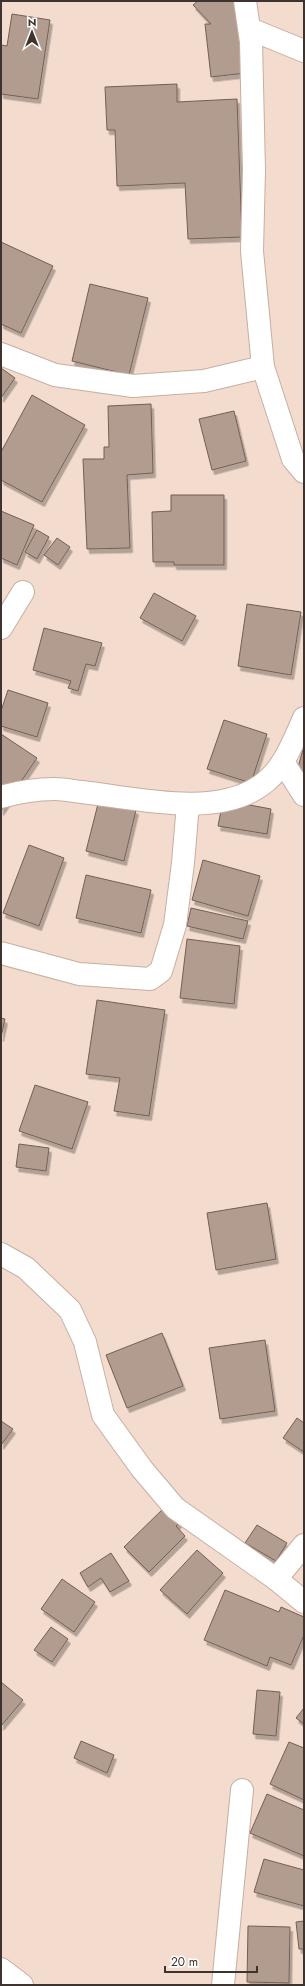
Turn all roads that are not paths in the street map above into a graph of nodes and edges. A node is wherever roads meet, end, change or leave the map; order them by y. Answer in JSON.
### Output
{"nodes":[{"id":1,"x":245,"y":1,"type":"edge"},
{"id":2,"x":250,"y":29,"type":"junction"},
{"id":3,"x":304,"y":51,"type":"edge"},
{"id":4,"x":1,"y":354,"type":"edge"},
{"id":5,"x":263,"y":367,"type":"junction"},
{"id":6,"x":304,"y":472,"type":"edge"},
{"id":7,"x":23,"y":592,"type":"dead end"},
{"id":8,"x":1,"y":628,"type":"edge"},
{"id":9,"x":304,"y":718,"type":"edge"},
{"id":10,"x":283,"y":762,"type":"junction"},
{"id":11,"x":304,"y":795,"type":"edge"},
{"id":12,"x":1,"y":797,"type":"edge"},
{"id":13,"x":188,"y":804,"type":"junction"},
{"id":14,"x":1,"y":953,"type":"edge"},
{"id":15,"x":1,"y":1254,"type":"edge"},
{"id":16,"x":304,"y":1545,"type":"edge"},
{"id":17,"x":276,"y":1580,"type":"junction"},
{"id":18,"x":304,"y":1602,"type":"edge"},
{"id":19,"x":242,"y":1790,"type":"dead end"},
{"id":20,"x":1,"y":1969,"type":"edge"},
{"id":21,"x":22,"y":1985,"type":"edge"},
{"id":22,"x":223,"y":1985,"type":"edge"}],
"edges":[{"from":1,"to":2,"type":"street"},
{"from":2,"to":3,"type":"street"},
{"from":2,"to":5,"type":"street"},
{"from":4,"to":5,"type":"street"},
{"from":5,"to":6,"type":"street"},
{"from":7,"to":8,"type":"street"},
{"from":9,"to":10,"type":"street"},
{"from":10,"to":11,"type":"street"},
{"from":10,"to":13,"type":"street"},
{"from":12,"to":13,"type":"street"},
{"from":13,"to":14,"type":"street"},
{"from":15,"to":17,"type":"street"},
{"from":16,"to":17,"type":"street"},
{"from":17,"to":18,"type":"street"},
{"from":19,"to":22,"type":"street"},
{"from":20,"to":21,"type":"street"}]}
